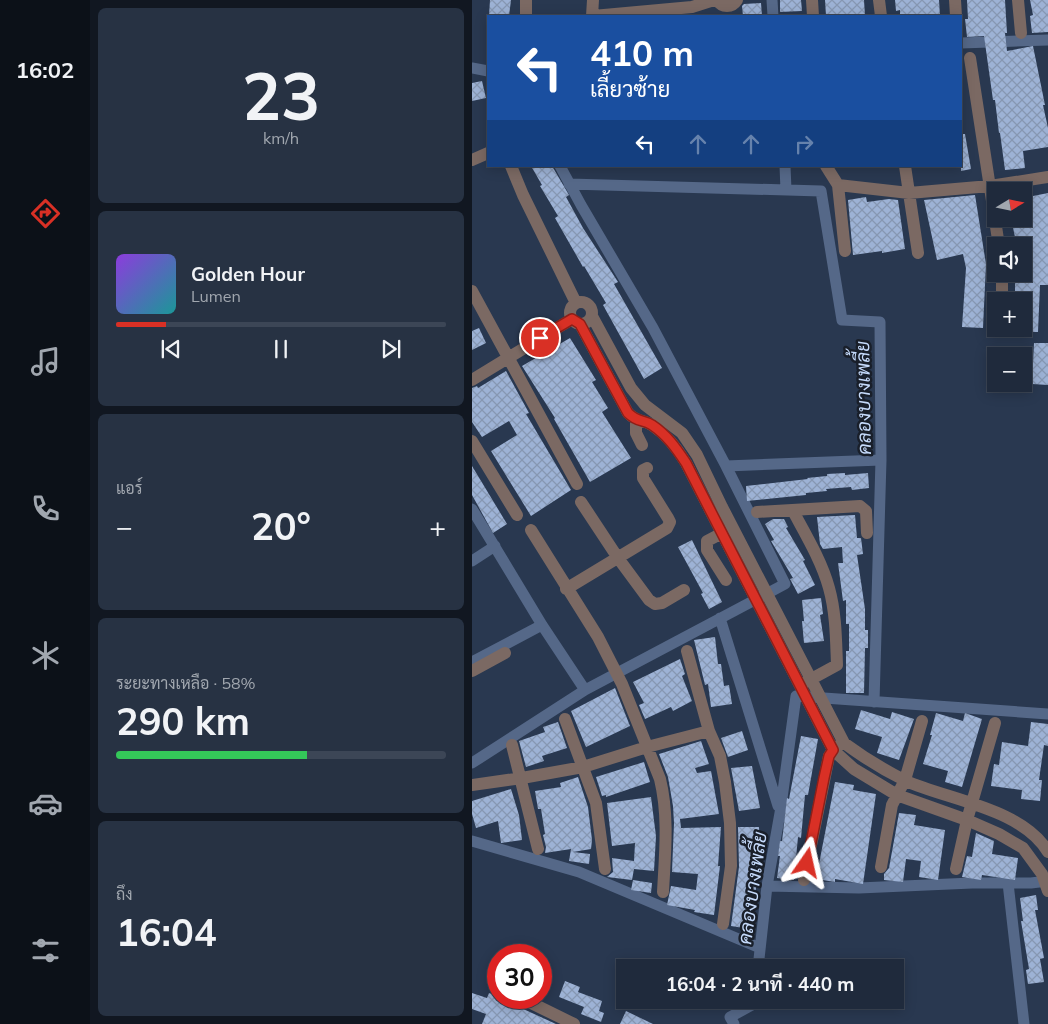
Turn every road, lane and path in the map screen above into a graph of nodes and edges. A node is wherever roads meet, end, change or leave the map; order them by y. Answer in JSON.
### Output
{"nodes":[{"id":1,"x":526,"y":0,"type":"edge"},
{"id":2,"x":593,"y":0,"type":"edge"},
{"id":3,"x":716,"y":0,"type":"edge"},
{"id":4,"x":812,"y":0,"type":"edge"},
{"id":5,"x":879,"y":0,"type":"edge"},
{"id":6,"x":955,"y":0,"type":"edge"},
{"id":7,"x":1018,"y":0,"type":"edge"},
{"id":8,"x":732,"y":8,"type":"edge"},
{"id":9,"x":663,"y":9,"type":"edge"},
{"id":10,"x":526,"y":15,"type":"edge"},
{"id":11,"x":592,"y":15,"type":"edge"},
{"id":12,"x":602,"y":15,"type":"edge"},
{"id":13,"x":813,"y":15,"type":"edge"},
{"id":14,"x":881,"y":15,"type":"edge"},
{"id":15,"x":956,"y":15,"type":"edge"},
{"id":16,"x":1020,"y":33,"type":"dead end"},
{"id":17,"x":970,"y":58,"type":"dead end"},
{"id":18,"x":487,"y":153,"type":"edge"},
{"id":19,"x":473,"y":155,"type":"edge"},
{"id":20,"x":511,"y":167,"type":"edge"},
{"id":21,"x":827,"y":167,"type":"edge"},
{"id":22,"x":905,"y":167,"type":"edge"},
{"id":23,"x":1048,"y":177,"type":"edge"},
{"id":24,"x":989,"y":182,"type":"edge"},
{"id":25,"x":1016,"y":182,"type":"edge"},
{"id":26,"x":838,"y":185,"type":"junction"},
{"id":27,"x":987,"y":186,"type":"edge"},
{"id":28,"x":909,"y":192,"type":"junction"},
{"id":29,"x":846,"y":252,"type":"dead end"},
{"id":30,"x":918,"y":253,"type":"dead end"},
{"id":31,"x":472,"y":291,"type":"edge"},
{"id":32,"x":576,"y":303,"type":"junction"},
{"id":33,"x":592,"y":316,"type":"junction"},
{"id":34,"x":576,"y":322,"type":"junction"},
{"id":35,"x":508,"y":358,"type":"junction"},
{"id":36,"x":472,"y":380,"type":"edge"},
{"id":37,"x":636,"y":420,"type":"junction"},
{"id":38,"x":472,"y":441,"type":"edge"},
{"id":39,"x":642,"y":445,"type":"dead end"},
{"id":40,"x":647,"y":468,"type":"dead end"},
{"id":41,"x":577,"y":484,"type":"dead end"},
{"id":42,"x":581,"y":502,"type":"dead end"},
{"id":43,"x":793,"y":511,"type":"junction"},
{"id":44,"x":757,"y":512,"type":"dead end"},
{"id":45,"x":517,"y":515,"type":"dead end"},
{"id":46,"x":531,"y":530,"type":"dead end"},
{"id":47,"x":727,"y":531,"type":"junction"},
{"id":48,"x":867,"y":533,"type":"dead end"},
{"id":49,"x":618,"y":558,"type":"junction"},
{"id":50,"x":726,"y":580,"type":"dead end"},
{"id":51,"x":566,"y":589,"type":"junction"},
{"id":52,"x":684,"y":590,"type":"dead end"},
{"id":53,"x":775,"y":623,"type":"junction"},
{"id":54,"x":687,"y":651,"type":"dead end"},
{"id":55,"x":505,"y":652,"type":"dead end"},
{"id":56,"x":472,"y":671,"type":"edge"},
{"id":57,"x":813,"y":683,"type":"junction"},
{"id":58,"x":801,"y":689,"type":"junction"},
{"id":59,"x":565,"y":719,"type":"dead end"},
{"id":60,"x":922,"y":721,"type":"dead end"},
{"id":61,"x":995,"y":723,"type":"dead end"},
{"id":62,"x":709,"y":730,"type":"junction"},
{"id":63,"x":512,"y":745,"type":"dead end"},
{"id":64,"x":838,"y":746,"type":"junction"},
{"id":65,"x":647,"y":747,"type":"junction"},
{"id":66,"x":583,"y":767,"type":"junction"},
{"id":67,"x":522,"y":778,"type":"junction"},
{"id":68,"x":905,"y":780,"type":"junction"},
{"id":69,"x":472,"y":784,"type":"edge"},
{"id":70,"x":897,"y":795,"type":"junction"},
{"id":71,"x":972,"y":803,"type":"junction"},
{"id":72,"x":967,"y":820,"type":"junction"},
{"id":73,"x":538,"y":849,"type":"dead end"},
{"id":74,"x":1048,"y":852,"type":"edge"},
{"id":75,"x":881,"y":867,"type":"dead end"},
{"id":76,"x":605,"y":868,"type":"dead end"},
{"id":77,"x":956,"y":869,"type":"dead end"},
{"id":78,"x":1045,"y":871,"type":"edge"},
{"id":79,"x":804,"y":880,"type":"dead end"},
{"id":80,"x":1048,"y":891,"type":"edge"},
{"id":81,"x":664,"y":892,"type":"dead end"},
{"id":82,"x":723,"y":924,"type":"dead end"},
{"id":83,"x":544,"y":1009,"type":"edge"},
{"id":84,"x":574,"y":1024,"type":"edge"}],
"edges":[{"from":1,"to":10,"type":"street"},
{"from":2,"to":11,"type":"street"},
{"from":3,"to":8,"type":"street"},
{"from":3,"to":9,"type":"street"},
{"from":4,"to":13,"type":"street"},
{"from":5,"to":14,"type":"street"},
{"from":6,"to":15,"type":"street"},
{"from":7,"to":16,"type":"street"},
{"from":9,"to":12,"type":"street"},
{"from":17,"to":24,"type":"street"},
{"from":18,"to":19,"type":"street"},
{"from":20,"to":32,"type":"street"},
{"from":21,"to":26,"type":"street"},
{"from":22,"to":28,"type":"street"},
{"from":23,"to":25,"type":"street"},
{"from":26,"to":28,"type":"street"},
{"from":26,"to":29,"type":"street"},
{"from":27,"to":28,"type":"street"},
{"from":28,"to":30,"type":"street"},
{"from":31,"to":35,"type":"street"},
{"from":32,"to":33,"type":"street"},
{"from":32,"to":34,"type":"street"},
{"from":33,"to":34,"type":"street"},
{"from":33,"to":47,"type":"street"},
{"from":34,"to":35,"type":"street"},
{"from":34,"to":37,"type":"street"},
{"from":35,"to":36,"type":"street"},
{"from":35,"to":41,"type":"street"},
{"from":37,"to":39,"type":"street"},
{"from":37,"to":47,"type":"street"},
{"from":38,"to":45,"type":"street"},
{"from":40,"to":49,"type":"street"},
{"from":42,"to":49,"type":"street"},
{"from":43,"to":44,"type":"street"},
{"from":43,"to":48,"type":"street"},
{"from":43,"to":57,"type":"street"},
{"from":46,"to":51,"type":"street"},
{"from":47,"to":50,"type":"street"},
{"from":47,"to":53,"type":"street"},
{"from":49,"to":51,"type":"street"},
{"from":49,"to":52,"type":"street"},
{"from":51,"to":65,"type":"street"},
{"from":53,"to":57,"type":"street"},
{"from":53,"to":58,"type":"street"},
{"from":54,"to":62,"type":"street"},
{"from":55,"to":56,"type":"street"},
{"from":57,"to":58,"type":"street"},
{"from":57,"to":64,"type":"street"},
{"from":58,"to":64,"type":"street"},
{"from":59,"to":66,"type":"street"},
{"from":60,"to":68,"type":"street"},
{"from":61,"to":71,"type":"street"},
{"from":62,"to":65,"type":"street"},
{"from":62,"to":82,"type":"street"},
{"from":63,"to":67,"type":"street"},
{"from":64,"to":68,"type":"street"},
{"from":64,"to":70,"type":"street"},
{"from":64,"to":79,"type":"street"},
{"from":65,"to":66,"type":"street"},
{"from":65,"to":81,"type":"street"},
{"from":66,"to":67,"type":"street"},
{"from":66,"to":76,"type":"street"},
{"from":67,"to":69,"type":"street"},
{"from":67,"to":73,"type":"street"},
{"from":68,"to":70,"type":"street"},
{"from":68,"to":71,"type":"street"},
{"from":70,"to":72,"type":"street"},
{"from":70,"to":75,"type":"street"},
{"from":71,"to":72,"type":"street"},
{"from":71,"to":74,"type":"street"},
{"from":72,"to":77,"type":"street"},
{"from":72,"to":78,"type":"street"},
{"from":78,"to":80,"type":"street"},
{"from":83,"to":84,"type":"street"}]}
